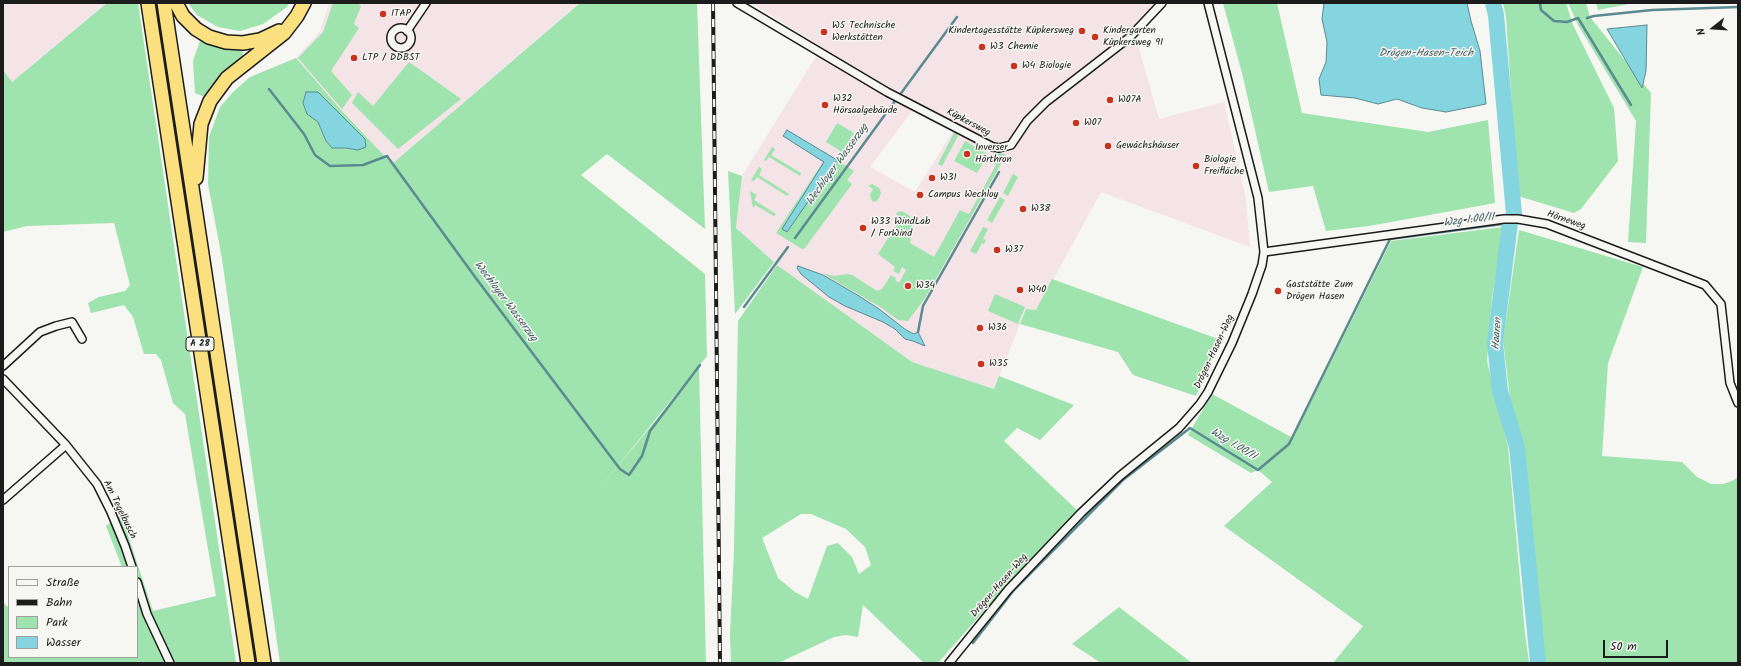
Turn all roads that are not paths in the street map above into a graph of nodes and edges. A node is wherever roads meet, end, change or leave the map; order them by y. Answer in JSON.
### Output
{"nodes":[{"id":1,"x":148,"y":3,"type":"edge"},
{"id":2,"x":164,"y":3,"type":"edge"},
{"id":3,"x":176,"y":3,"type":"edge"},
{"id":4,"x":304,"y":3,"type":"edge"},
{"id":5,"x":426,"y":3,"type":"edge"},
{"id":6,"x":737,"y":3,"type":"edge"},
{"id":7,"x":1162,"y":3,"type":"edge"},
{"id":8,"x":1208,"y":3,"type":"edge"},
{"id":9,"x":297,"y":16,"type":"junction"},
{"id":10,"x":407,"y":31,"type":"dead end"},
{"id":11,"x":194,"y":200,"type":"junction"},
{"id":12,"x":1264,"y":252,"type":"junction"},
{"id":13,"x":82,"y":339,"type":"dead end"},
{"id":14,"x":3,"y":366,"type":"edge"},
{"id":15,"x":3,"y":379,"type":"edge"},
{"id":16,"x":1738,"y":403,"type":"edge"},
{"id":17,"x":66,"y":445,"type":"junction"},
{"id":18,"x":3,"y":500,"type":"edge"},
{"id":19,"x":132,"y":566,"type":"edge"},
{"id":20,"x":138,"y":585,"type":"edge"},
{"id":21,"x":170,"y":663,"type":"edge"},
{"id":22,"x":248,"y":663,"type":"edge"},
{"id":23,"x":264,"y":663,"type":"edge"},
{"id":24,"x":949,"y":663,"type":"edge"}],
"edges":[{"from":1,"to":22,"type":"highway","number":"A 28"},
{"from":2,"to":11,"type":"highway","number":"A 28"},
{"from":3,"to":9,"type":"highway"},
{"from":4,"to":9,"type":"highway"},
{"from":5,"to":10,"type":"street"},
{"from":6,"to":7,"type":"street","name":"Küpkersweg"},
{"from":8,"to":12,"type":"street","name":"Drögen-Hasen-Weg"},
{"from":9,"to":11,"type":"highway"},
{"from":11,"to":23,"type":"highway","number":"A 28"},
{"from":12,"to":16,"type":"street","name":"Hörneweg"},
{"from":12,"to":24,"type":"street","name":"Drögen-Hasen-Weg"},
{"from":13,"to":14,"type":"street"},
{"from":15,"to":17,"type":"street","name":"Am Tegelbusch"},
{"from":17,"to":18,"type":"street"},
{"from":17,"to":19,"type":"street","name":"Am Tegelbusch"},
{"from":20,"to":21,"type":"street"}]}
